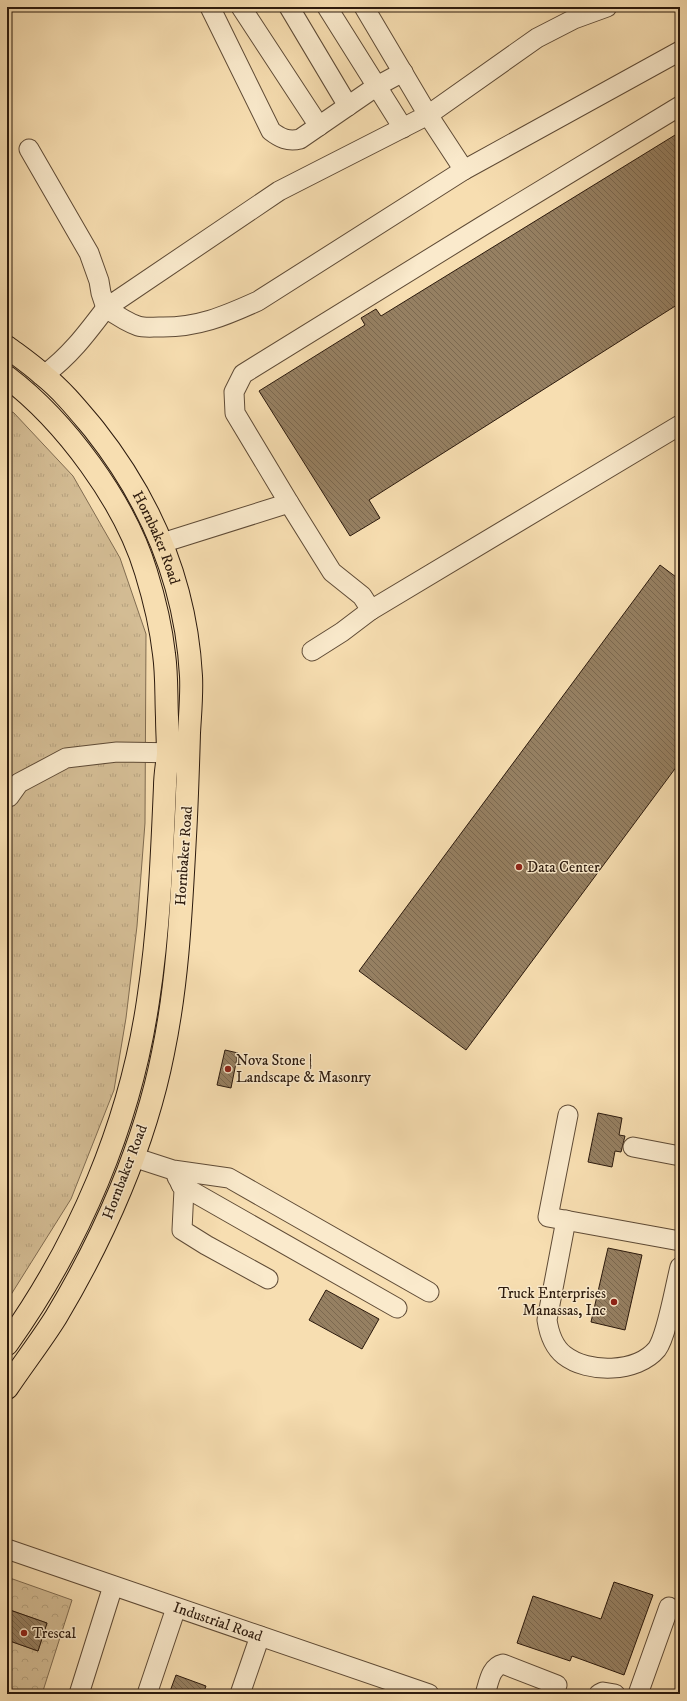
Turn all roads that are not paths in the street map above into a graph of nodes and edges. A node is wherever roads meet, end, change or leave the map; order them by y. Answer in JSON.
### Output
{"nodes":[{"id":1,"x":210,"y":7,"type":"edge"},
{"id":2,"x":241,"y":7,"type":"edge"},
{"id":3,"x":289,"y":7,"type":"edge"},
{"id":4,"x":327,"y":7,"type":"edge"},
{"id":5,"x":364,"y":7,"type":"edge"},
{"id":6,"x":607,"y":7,"type":"edge"},
{"id":7,"x":680,"y":51,"type":"edge"},
{"id":8,"x":403,"y":72,"type":"junction"},
{"id":9,"x":377,"y":86,"type":"junction"},
{"id":10,"x":348,"y":106,"type":"junction"},
{"id":11,"x":680,"y":106,"type":"edge"},
{"id":12,"x":428,"y":115,"type":"junction"},
{"id":13,"x":319,"y":126,"type":"junction"},
{"id":14,"x":403,"y":128,"type":"junction"},
{"id":15,"x":29,"y":149,"type":"dead end"},
{"id":16,"x":464,"y":170,"type":"junction"},
{"id":17,"x":106,"y":308,"type":"junction"},
{"id":18,"x":7,"y":347,"type":"edge"},
{"id":19,"x":44,"y":375,"type":"junction"},
{"id":20,"x":7,"y":377,"type":"edge"},
{"id":21,"x":680,"y":425,"type":"edge"},
{"id":22,"x":288,"y":503,"type":"junction"},
{"id":23,"x":162,"y":542,"type":"junction"},
{"id":24,"x":371,"y":610,"type":"junction"},
{"id":25,"x":312,"y":651,"type":"dead end"},
{"id":26,"x":178,"y":753,"type":"junction"},
{"id":27,"x":9,"y":797,"type":"dead end"},
{"id":28,"x":568,"y":1115,"type":"dead end"},
{"id":29,"x":633,"y":1146,"type":"dead end"},
{"id":30,"x":680,"y":1156,"type":"edge"},
{"id":31,"x":133,"y":1157,"type":"junction"},
{"id":32,"x":177,"y":1178,"type":"junction"},
{"id":33,"x":566,"y":1220,"type":"junction"},
{"id":34,"x":680,"y":1241,"type":"edge"},
{"id":35,"x":680,"y":1267,"type":"edge"},
{"id":36,"x":268,"y":1279,"type":"dead end"},
{"id":37,"x":429,"y":1292,"type":"dead end"},
{"id":38,"x":398,"y":1308,"type":"dead end"},
{"id":39,"x":7,"y":1344,"type":"edge"},
{"id":40,"x":7,"y":1388,"type":"edge"},
{"id":41,"x":7,"y":1549,"type":"edge"},
{"id":42,"x":113,"y":1586,"type":"junction"},
{"id":43,"x":669,"y":1607,"type":"dead end"},
{"id":44,"x":176,"y":1608,"type":"junction"},
{"id":45,"x":260,"y":1636,"type":"junction"},
{"id":46,"x":557,"y":1684,"type":"dead end"},
{"id":47,"x":80,"y":1694,"type":"edge"},
{"id":48,"x":147,"y":1694,"type":"edge"},
{"id":49,"x":240,"y":1694,"type":"edge"},
{"id":50,"x":429,"y":1694,"type":"edge"},
{"id":51,"x":485,"y":1694,"type":"edge"},
{"id":52,"x":599,"y":1694,"type":"edge"},
{"id":53,"x":615,"y":1694,"type":"edge"},
{"id":54,"x":638,"y":1694,"type":"edge"}],
"edges":[{"from":1,"to":13,"type":"street"},
{"from":2,"to":13,"type":"street"},
{"from":3,"to":10,"type":"street"},
{"from":4,"to":9,"type":"street"},
{"from":5,"to":8,"type":"street"},
{"from":6,"to":12,"type":"street"},
{"from":7,"to":16,"type":"street"},
{"from":8,"to":9,"type":"street"},
{"from":8,"to":12,"type":"street"},
{"from":9,"to":10,"type":"street"},
{"from":9,"to":14,"type":"street"},
{"from":10,"to":13,"type":"street"},
{"from":11,"to":22,"type":"street"},
{"from":12,"to":14,"type":"street"},
{"from":12,"to":16,"type":"street"},
{"from":14,"to":17,"type":"street"},
{"from":15,"to":17,"type":"street"},
{"from":16,"to":17,"type":"street"},
{"from":17,"to":19,"type":"street"},
{"from":18,"to":19,"type":"main road","name":"Hornbaker Road"},
{"from":19,"to":23,"type":"main road","name":"Hornbaker Road"},
{"from":20,"to":26,"type":"main road","name":"Hornbaker Road"},
{"from":21,"to":24,"type":"street"},
{"from":22,"to":23,"type":"street"},
{"from":22,"to":24,"type":"street"},
{"from":23,"to":26,"type":"main road","name":"Hornbaker Road"},
{"from":24,"to":25,"type":"street"},
{"from":26,"to":27,"type":"street"},
{"from":26,"to":31,"type":"main road","name":"Hornbaker Road"},
{"from":26,"to":39,"type":"main road","name":"Hornbaker Road"},
{"from":28,"to":33,"type":"street"},
{"from":29,"to":30,"type":"street"},
{"from":31,"to":32,"type":"street"},
{"from":31,"to":40,"type":"main road","name":"Hornbaker Road"},
{"from":32,"to":36,"type":"street"},
{"from":32,"to":37,"type":"street"},
{"from":32,"to":38,"type":"street"},
{"from":33,"to":34,"type":"street"},
{"from":33,"to":35,"type":"street"},
{"from":41,"to":42,"type":"street","name":"Industrial Road"},
{"from":42,"to":44,"type":"street","name":"Industrial Road"},
{"from":42,"to":47,"type":"street"},
{"from":43,"to":54,"type":"street"},
{"from":44,"to":45,"type":"street","name":"Industrial Road"},
{"from":44,"to":48,"type":"street"},
{"from":45,"to":49,"type":"street"},
{"from":45,"to":50,"type":"street","name":"Industrial Road"},
{"from":46,"to":51,"type":"street"},
{"from":52,"to":53,"type":"street"}]}
